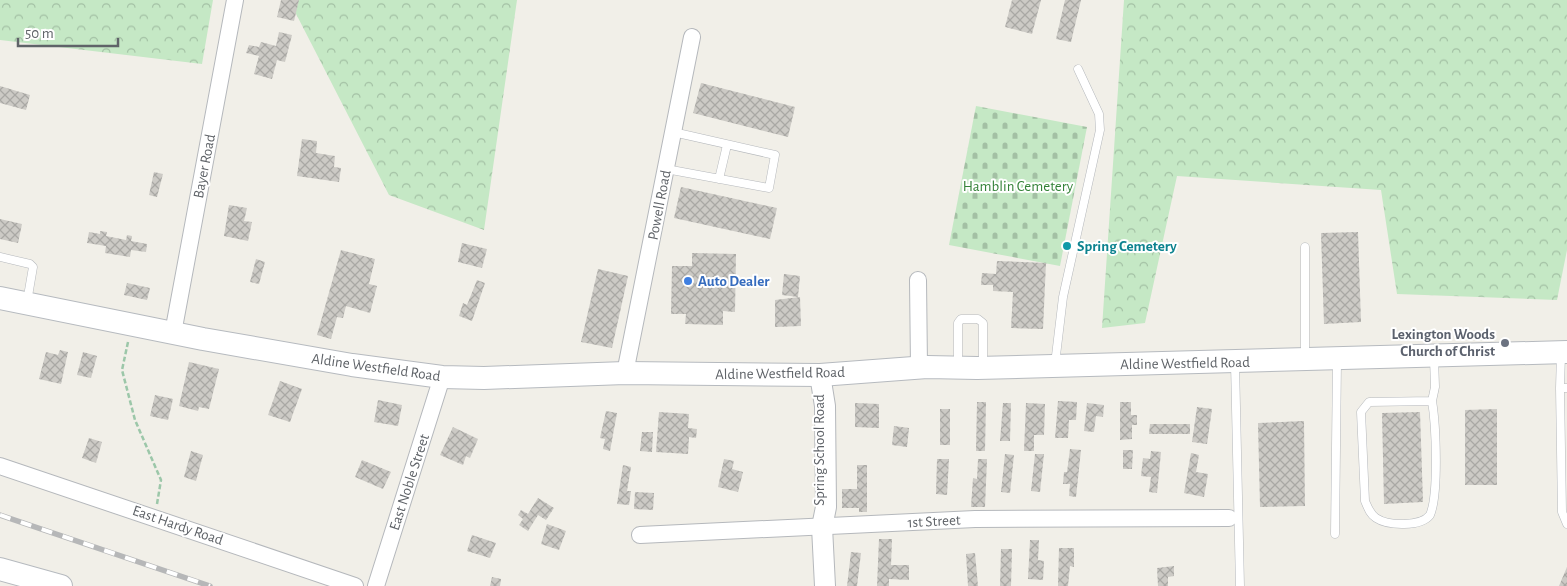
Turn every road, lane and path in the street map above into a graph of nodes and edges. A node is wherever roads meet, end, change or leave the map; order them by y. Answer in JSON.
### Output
{"nodes":[{"id":1,"x":235,"y":0,"type":"edge"},
{"id":2,"x":692,"y":36,"type":"dead end"},
{"id":3,"x":1078,"y":70,"type":"dead end"},
{"id":4,"x":673,"y":132,"type":"junction"},
{"id":5,"x":727,"y":144,"type":"junction"},
{"id":6,"x":666,"y":169,"type":"junction"},
{"id":7,"x":720,"y":179,"type":"junction"},
{"id":8,"x":1305,"y":247,"type":"dead end"},
{"id":9,"x":0,"y":257,"type":"edge"},
{"id":10,"x":918,"y":280,"type":"dead end"},
{"id":11,"x":0,"y":298,"type":"edge"},
{"id":12,"x":27,"y":304,"type":"junction"},
{"id":13,"x":131,"y":324,"type":"junction"},
{"id":14,"x":173,"y":333,"type":"junction"},
{"id":15,"x":1564,"y":352,"type":"edge"},
{"id":16,"x":1434,"y":356,"type":"junction"},
{"id":17,"x":1336,"y":359,"type":"junction"},
{"id":18,"x":1305,"y":360,"type":"junction"},
{"id":19,"x":1235,"y":361,"type":"junction"},
{"id":20,"x":1055,"y":366,"type":"junction"},
{"id":21,"x":919,"y":368,"type":"junction"},
{"id":22,"x":958,"y":368,"type":"junction"},
{"id":23,"x":982,"y":368,"type":"junction"},
{"id":24,"x":625,"y":373,"type":"junction"},
{"id":25,"x":820,"y":375,"type":"junction"},
{"id":26,"x":442,"y":377,"type":"junction"},
{"id":27,"x":1564,"y":388,"type":"edge"},
{"id":28,"x":1432,"y":401,"type":"junction"},
{"id":29,"x":0,"y":466,"type":"edge"},
{"id":30,"x":155,"y":518,"type":"junction"},
{"id":31,"x":1229,"y":518,"type":"dead end"},
{"id":32,"x":1567,"y":524,"type":"edge"},
{"id":33,"x":822,"y":528,"type":"junction"},
{"id":34,"x":1335,"y":534,"type":"dead end"},
{"id":35,"x":640,"y":535,"type":"dead end"},
{"id":36,"x":0,"y":569,"type":"edge"},
{"id":37,"x":61,"y":586,"type":"edge"},
{"id":38,"x":355,"y":586,"type":"edge"},
{"id":39,"x":376,"y":586,"type":"edge"},
{"id":40,"x":825,"y":586,"type":"edge"},
{"id":41,"x":1240,"y":586,"type":"edge"}],
"edges":[{"from":1,"to":14,"type":"street","name":"Bayer Road"},
{"from":2,"to":4,"type":"street","name":"Powell Road"},
{"from":3,"to":20,"type":"lane"},
{"from":4,"to":5,"type":"lane"},
{"from":4,"to":6,"type":"street","name":"Powell Road"},
{"from":5,"to":7,"type":"lane"},
{"from":5,"to":7,"type":"lane"},
{"from":6,"to":7,"type":"lane"},
{"from":6,"to":24,"type":"street","name":"Powell Road"},
{"from":8,"to":18,"type":"lane"},
{"from":9,"to":12,"type":"lane"},
{"from":10,"to":21,"type":"street"},
{"from":11,"to":12,"type":"main road","name":"Aldine Westfield Road"},
{"from":12,"to":13,"type":"main road","name":"Aldine Westfield Road"},
{"from":13,"to":14,"type":"main road","name":"Aldine Westfield Road"},
{"from":13,"to":30,"type":"path"},
{"from":14,"to":26,"type":"main road","name":"Aldine Westfield Road"},
{"from":15,"to":16,"type":"main road","name":"Aldine Westfield Road"},
{"from":15,"to":27,"type":"lane"},
{"from":16,"to":17,"type":"main road","name":"Aldine Westfield Road"},
{"from":16,"to":28,"type":"lane"},
{"from":17,"to":18,"type":"main road","name":"Aldine Westfield Road"},
{"from":17,"to":34,"type":"lane"},
{"from":18,"to":19,"type":"main road","name":"Aldine Westfield Road"},
{"from":19,"to":20,"type":"main road","name":"Aldine Westfield Road"},
{"from":19,"to":41,"type":"lane"},
{"from":20,"to":23,"type":"main road","name":"Aldine Westfield Road"},
{"from":21,"to":22,"type":"main road","name":"Aldine Westfield Road"},
{"from":21,"to":25,"type":"main road","name":"Aldine Westfield Road"},
{"from":22,"to":23,"type":"main road","name":"Aldine Westfield Road"},
{"from":22,"to":23,"type":"lane"},
{"from":24,"to":25,"type":"main road","name":"Aldine Westfield Road"},
{"from":24,"to":26,"type":"main road","name":"Aldine Westfield Road"},
{"from":25,"to":33,"type":"street","name":"Spring School Road"},
{"from":26,"to":39,"type":"street","name":"East Noble Street"},
{"from":27,"to":32,"type":"lane"},
{"from":28,"to":28,"type":"lane"},
{"from":29,"to":30,"type":"street","name":"East Hardy Road"},
{"from":30,"to":38,"type":"street","name":"East Hardy Road"},
{"from":31,"to":33,"type":"street","name":"1st Street"},
{"from":33,"to":35,"type":"street","name":"1st Street"},
{"from":33,"to":40,"type":"street","name":"Spring School Road"},
{"from":36,"to":37,"type":"main road"}]}
